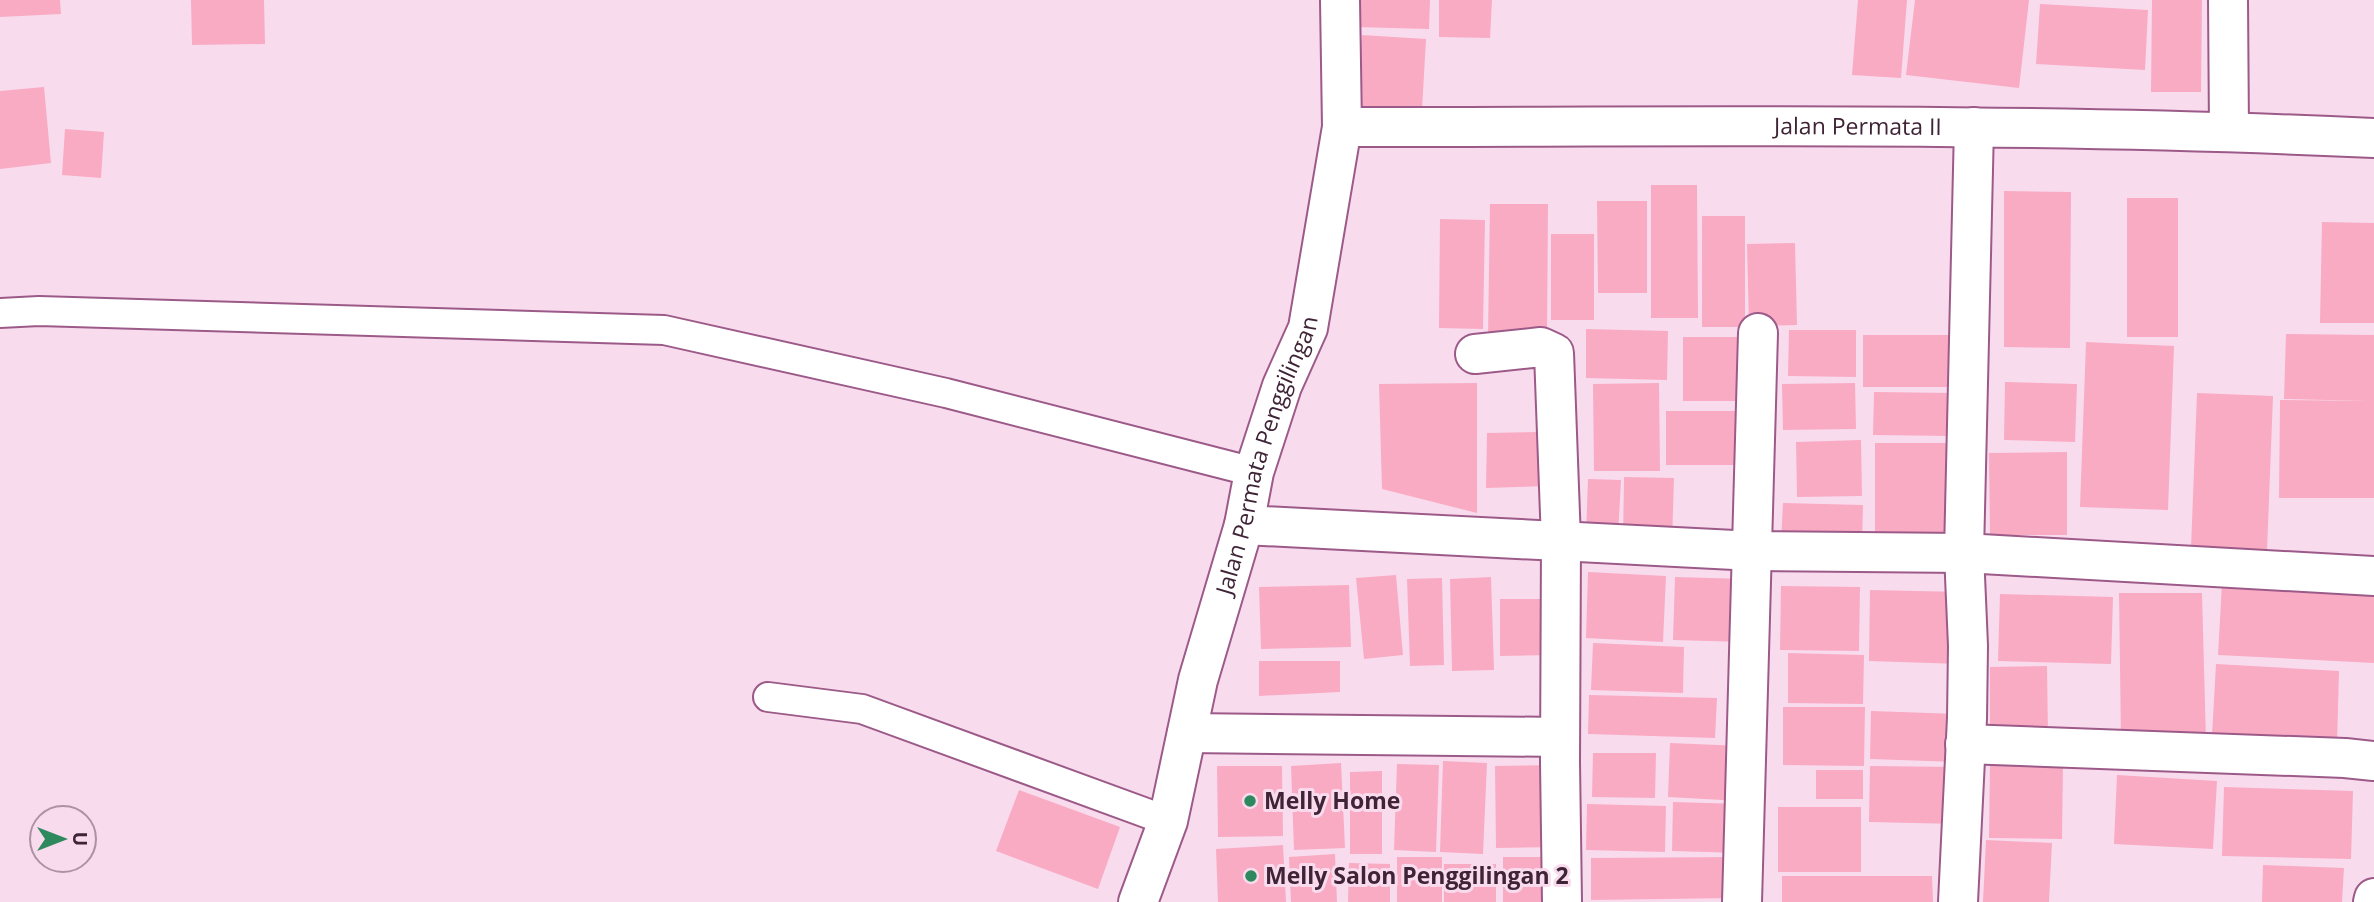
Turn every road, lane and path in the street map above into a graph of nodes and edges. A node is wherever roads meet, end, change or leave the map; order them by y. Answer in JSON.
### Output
{"nodes":[{"id":1,"x":1340,"y":0,"type":"edge"},
{"id":2,"x":2228,"y":0,"type":"edge"},
{"id":3,"x":1342,"y":127,"type":"junction"},
{"id":4,"x":1974,"y":127,"type":"junction"},
{"id":5,"x":2229,"y":131,"type":"junction"},
{"id":6,"x":2374,"y":138,"type":"edge"},
{"id":7,"x":0,"y":313,"type":"edge"},
{"id":8,"x":1758,"y":333,"type":"dead end"},
{"id":9,"x":1475,"y":354,"type":"dead end"},
{"id":10,"x":1254,"y":472,"type":"junction"},
{"id":11,"x":1244,"y":525,"type":"junction"},
{"id":12,"x":1562,"y":541,"type":"junction"},
{"id":13,"x":1754,"y":551,"type":"junction"},
{"id":14,"x":1964,"y":553,"type":"junction"},
{"id":15,"x":2374,"y":576,"type":"edge"},
{"id":16,"x":768,"y":697,"type":"dead end"},
{"id":17,"x":1187,"y":733,"type":"junction"},
{"id":18,"x":1560,"y":737,"type":"junction"},
{"id":19,"x":1965,"y":744,"type":"junction"},
{"id":20,"x":2374,"y":761,"type":"edge"},
{"id":21,"x":1168,"y":821,"type":"junction"},
{"id":22,"x":1138,"y":902,"type":"edge"},
{"id":23,"x":1562,"y":902,"type":"edge"},
{"id":24,"x":1742,"y":902,"type":"edge"},
{"id":25,"x":1958,"y":902,"type":"edge"}],
"edges":[{"from":1,"to":3,"type":"street","name":"Jalan Permata Penggilingan"},
{"from":2,"to":5,"type":"street"},
{"from":3,"to":4,"type":"street","name":"Jalan Permata II"},
{"from":3,"to":10,"type":"street","name":"Jalan Permata Penggilingan"},
{"from":4,"to":5,"type":"street","name":"Jalan Permata II"},
{"from":4,"to":14,"type":"street"},
{"from":5,"to":6,"type":"street","name":"Jalan Permata II"},
{"from":7,"to":10,"type":"lane"},
{"from":8,"to":13,"type":"street"},
{"from":9,"to":12,"type":"street"},
{"from":10,"to":11,"type":"street","name":"Jalan Permata Penggilingan"},
{"from":11,"to":12,"type":"street"},
{"from":11,"to":17,"type":"street","name":"Jalan Permata Penggilingan"},
{"from":12,"to":13,"type":"street"},
{"from":12,"to":18,"type":"street"},
{"from":13,"to":14,"type":"street"},
{"from":13,"to":24,"type":"street"},
{"from":14,"to":15,"type":"street"},
{"from":14,"to":19,"type":"street"},
{"from":16,"to":21,"type":"lane"},
{"from":17,"to":18,"type":"street"},
{"from":17,"to":21,"type":"street","name":"Jalan Permata Penggilingan"},
{"from":18,"to":23,"type":"street"},
{"from":19,"to":20,"type":"street"},
{"from":19,"to":25,"type":"street"},
{"from":21,"to":22,"type":"street","name":"Jalan Permata Penggilingan"}]}
